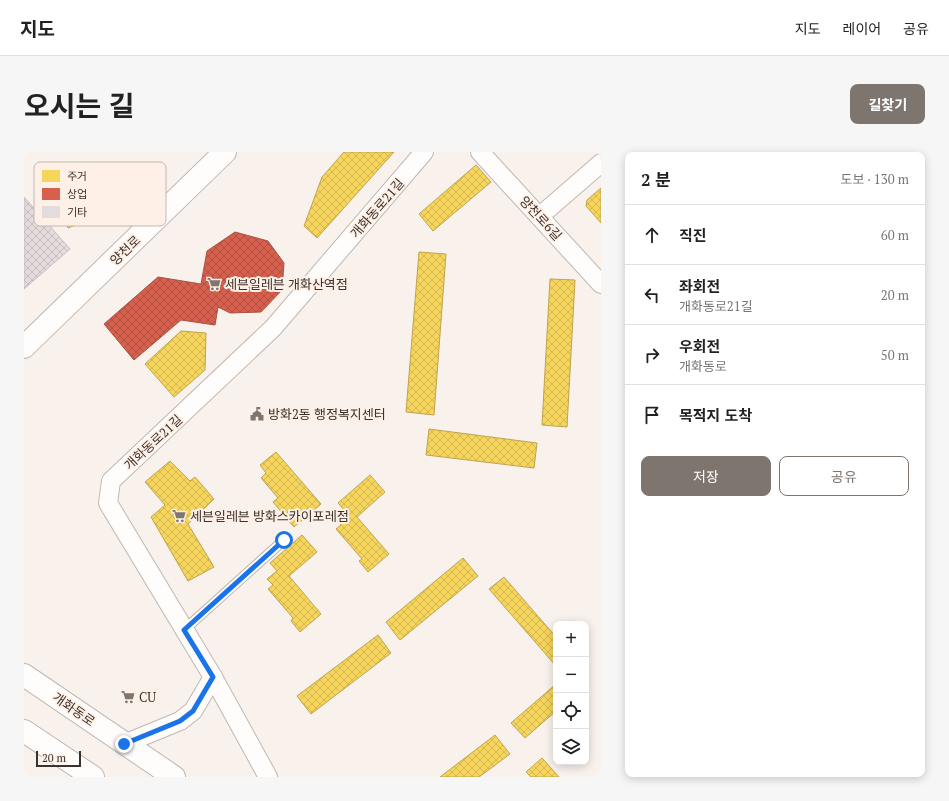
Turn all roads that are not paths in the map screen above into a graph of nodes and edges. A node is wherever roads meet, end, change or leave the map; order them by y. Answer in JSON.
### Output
{"nodes":[{"id":1,"x":226,"y":152,"type":"edge"},
{"id":2,"x":424,"y":152,"type":"edge"},
{"id":3,"x":480,"y":152,"type":"edge"},
{"id":4,"x":601,"y":163,"type":"edge"},
{"id":5,"x":166,"y":209,"type":"edge"},
{"id":6,"x":540,"y":216,"type":"junction"},
{"id":7,"x":149,"y":226,"type":"edge"},
{"id":8,"x":601,"y":284,"type":"edge"},
{"id":9,"x":25,"y":344,"type":"edge"},
{"id":10,"x":284,"y":540,"type":"dead end"},
{"id":11,"x":184,"y":630,"type":"junction"},
{"id":12,"x":24,"y":675,"type":"edge"},
{"id":13,"x":213,"y":677,"type":"junction"},
{"id":14,"x":24,"y":731,"type":"edge"},
{"id":15,"x":124,"y":744,"type":"junction"},
{"id":16,"x":74,"y":771,"type":"edge"},
{"id":17,"x":93,"y":777,"type":"edge"},
{"id":18,"x":174,"y":777,"type":"edge"},
{"id":19,"x":268,"y":777,"type":"edge"}],
"edges":[{"from":1,"to":5,"type":"main road","name":"양천로"},
{"from":2,"to":11,"type":"street","name":"개화동로21길"},
{"from":3,"to":6,"type":"street","name":"양천로6길"},
{"from":4,"to":6,"type":"street"},
{"from":6,"to":8,"type":"street","name":"양천로6길"},
{"from":7,"to":9,"type":"main road","name":"양천로"},
{"from":10,"to":11,"type":"lane"},
{"from":11,"to":13,"type":"street","name":"개화동로21길"},
{"from":12,"to":15,"type":"main road","name":"개화동로"},
{"from":13,"to":15,"type":"street"},
{"from":13,"to":19,"type":"street","name":"개화동로21길"},
{"from":14,"to":16,"type":"main road"},
{"from":15,"to":18,"type":"main road","name":"개화동로"},
{"from":16,"to":17,"type":"main road"}]}
